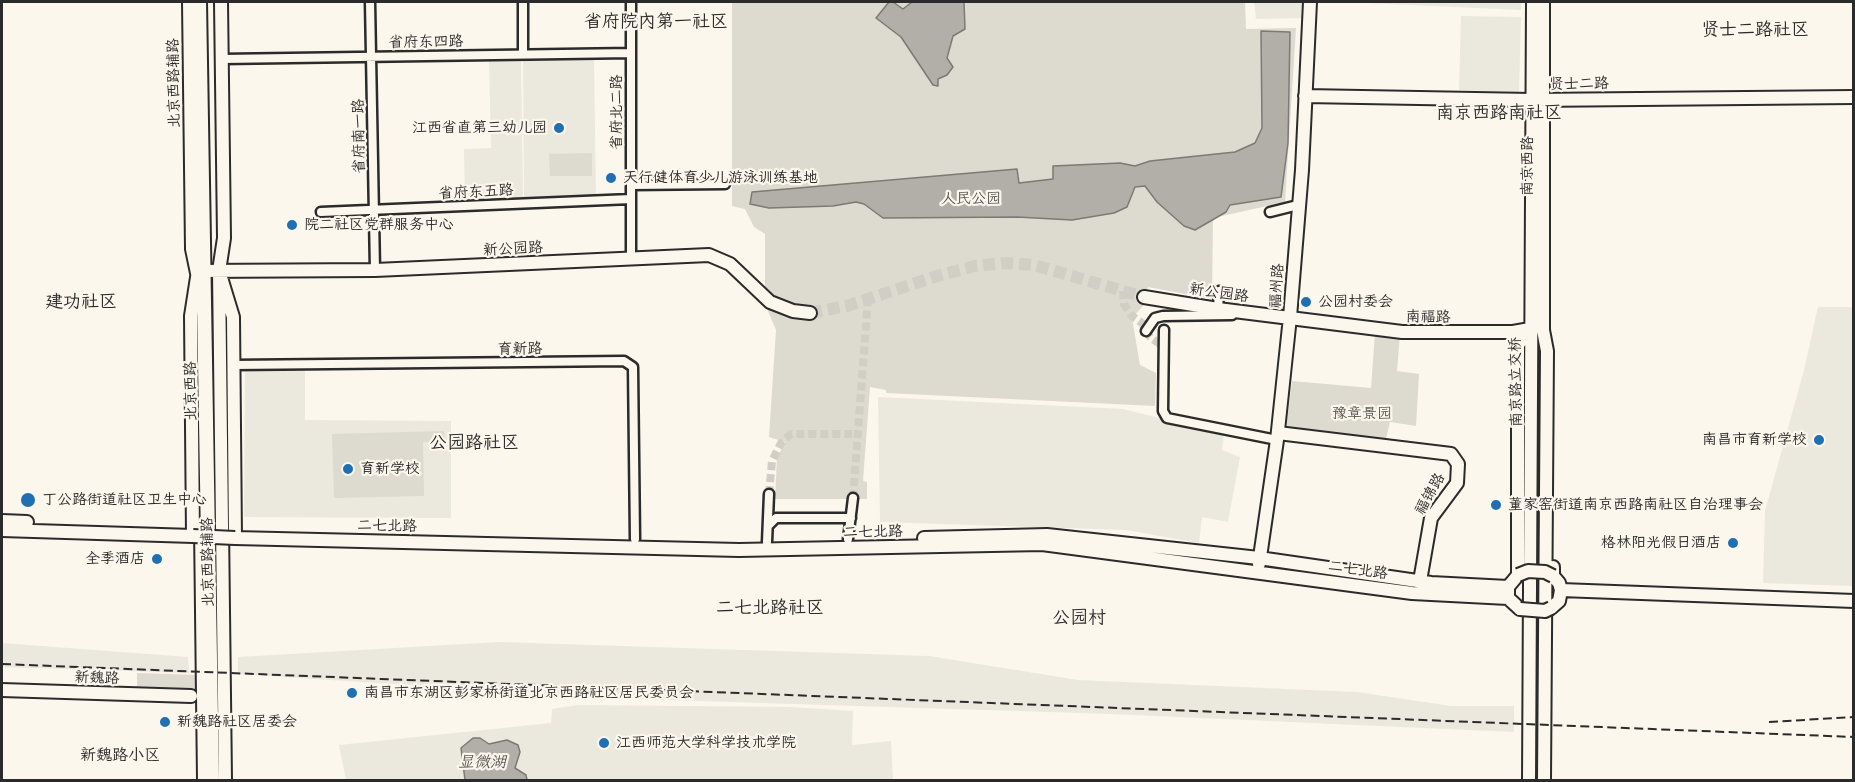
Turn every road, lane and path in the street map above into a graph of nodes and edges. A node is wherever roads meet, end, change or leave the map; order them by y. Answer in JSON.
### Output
{"nodes":[{"id":1,"x":189,"y":2,"type":"edge"},
{"id":2,"x":199,"y":2,"type":"edge"},
{"id":3,"x":208,"y":2,"type":"edge"},
{"id":4,"x":221,"y":2,"type":"edge"},
{"id":5,"x":370,"y":2,"type":"edge"},
{"id":6,"x":523,"y":2,"type":"edge"},
{"id":7,"x":631,"y":2,"type":"edge"},
{"id":8,"x":1310,"y":2,"type":"edge"},
{"id":9,"x":1533,"y":2,"type":"edge"},
{"id":10,"x":1543,"y":2,"type":"edge"},
{"id":11,"x":631,"y":53,"type":"junction"},
{"id":12,"x":523,"y":54,"type":"junction"},
{"id":13,"x":371,"y":57,"type":"junction"},
{"id":14,"x":222,"y":59,"type":"junction"},
{"id":15,"x":1305,"y":96,"type":"junction"},
{"id":16,"x":1854,"y":97,"type":"edge"},
{"id":17,"x":1537,"y":100,"type":"junction"},
{"id":18,"x":724,"y":184,"type":"dead end"},
{"id":19,"x":631,"y":185,"type":"junction"},
{"id":20,"x":631,"y":199,"type":"junction"},
{"id":21,"x":1298,"y":206,"type":"junction"},
{"id":22,"x":373,"y":210,"type":"junction"},
{"id":23,"x":321,"y":212,"type":"dead end"},
{"id":24,"x":1270,"y":212,"type":"dead end"},
{"id":25,"x":631,"y":258,"type":"junction"},
{"id":26,"x":375,"y":270,"type":"junction"},
{"id":27,"x":209,"y":271,"type":"junction"},
{"id":28,"x":1219,"y":291,"type":"dead end"},
{"id":29,"x":1144,"y":297,"type":"tunnel mouth"},
{"id":30,"x":1218,"y":309,"type":"junction"},
{"id":31,"x":810,"y":313,"type":"tunnel mouth"},
{"id":32,"x":1266,"y":315,"type":"junction"},
{"id":33,"x":1290,"y":317,"type":"junction"},
{"id":34,"x":1536,"y":329,"type":"junction"},
{"id":35,"x":1164,"y":330,"type":"dead end"},
{"id":36,"x":1146,"y":331,"type":"dead end"},
{"id":37,"x":233,"y":365,"type":"junction"},
{"id":38,"x":1278,"y":436,"type":"junction"},
{"id":39,"x":769,"y":494,"type":"tunnel mouth"},
{"id":40,"x":853,"y":498,"type":"tunnel mouth"},
{"id":41,"x":851,"y":518,"type":"junction"},
{"id":42,"x":2,"y":521,"type":"edge"},
{"id":43,"x":768,"y":526,"type":"junction"},
{"id":44,"x":2,"y":530,"type":"edge"},
{"id":45,"x":193,"y":533,"type":"junction"},
{"id":46,"x":235,"y":534,"type":"junction"},
{"id":47,"x":635,"y":540,"type":"junction"},
{"id":48,"x":848,"y":540,"type":"junction"},
{"id":49,"x":767,"y":542,"type":"junction"},
{"id":50,"x":1259,"y":565,"type":"junction"},
{"id":51,"x":1518,"y":576,"type":"junction"},
{"id":52,"x":1553,"y":576,"type":"junction"},
{"id":53,"x":1420,"y":581,"type":"junction"},
{"id":54,"x":1561,"y":591,"type":"junction"},
{"id":55,"x":1508,"y":592,"type":"junction"},
{"id":56,"x":1854,"y":601,"type":"edge"},
{"id":57,"x":2,"y":690,"type":"edge"},
{"id":58,"x":191,"y":696,"type":"dead end"},
{"id":59,"x":204,"y":780,"type":"edge"},
{"id":60,"x":212,"y":780,"type":"edge"},
{"id":61,"x":218,"y":780,"type":"edge"},
{"id":62,"x":225,"y":780,"type":"edge"},
{"id":63,"x":1522,"y":780,"type":"edge"},
{"id":64,"x":1529,"y":780,"type":"edge"},
{"id":65,"x":1537,"y":780,"type":"edge"},
{"id":66,"x":1544,"y":780,"type":"edge"}],
"edges":[{"from":1,"to":27,"type":"main road","name":"北京西路辅路"},
{"from":2,"to":27,"type":"main road","name":"北京西路"},
{"from":3,"to":27,"type":"main road","name":"北京西路"},
{"from":4,"to":14,"type":"main road","name":"北京西路辅路"},
{"from":5,"to":13,"type":"street","name":"省府南一路"},
{"from":6,"to":12,"type":"street"},
{"from":7,"to":11,"type":"street","name":"省府北二路"},
{"from":8,"to":15,"type":"main road","name":"福州路"},
{"from":9,"to":17,"type":"main road","name":"南京西路"},
{"from":10,"to":17,"type":"main road","name":"南京西路"},
{"from":11,"to":12,"type":"street","name":"省府东四路"},
{"from":11,"to":19,"type":"street","name":"省府北二路"},
{"from":12,"to":13,"type":"street","name":"省府东四路"},
{"from":13,"to":14,"type":"street","name":"省府东四路"},
{"from":13,"to":22,"type":"street","name":"省府南一路"},
{"from":14,"to":27,"type":"main road","name":"北京西路辅路"},
{"from":15,"to":17,"type":"main road","name":"贤士二路"},
{"from":15,"to":21,"type":"main road","name":"福州路"},
{"from":16,"to":17,"type":"main road","name":"贤士二路"},
{"from":17,"to":34,"type":"main road","name":"南京西路"},
{"from":18,"to":19,"type":"street"},
{"from":19,"to":20,"type":"street","name":"省府北二路"},
{"from":20,"to":22,"type":"street","name":"省府东五路"},
{"from":20,"to":25,"type":"street","name":"省府北二路"},
{"from":21,"to":24,"type":"street"},
{"from":21,"to":33,"type":"main road","name":"福州路"},
{"from":22,"to":23,"type":"street","name":"省府东五路"},
{"from":22,"to":26,"type":"street","name":"省府南一路"},
{"from":25,"to":26,"type":"main road","name":"新公园路"},
{"from":25,"to":31,"type":"main road","name":"新公园路"},
{"from":26,"to":27,"type":"main road","name":"新公园路"},
{"from":27,"to":37,"type":"main road","name":"北京西路辅路"},
{"from":27,"to":45,"type":"main road","name":"北京西路辅路"},
{"from":27,"to":59,"type":"main road","name":"北京西路辅路"},
{"from":27,"to":60,"type":"main road","name":"北京西路"},
{"from":27,"to":61,"type":"main road","name":"北京西路"},
{"from":27,"to":62,"type":"main road","name":"北京西路辅路"},
{"from":28,"to":30,"type":"street"},
{"from":29,"to":30,"type":"main road","name":"新公园路"},
{"from":30,"to":32,"type":"main road","name":"新公园路"},
{"from":32,"to":33,"type":"main road","name":"新公园路"},
{"from":32,"to":36,"type":"street"},
{"from":33,"to":34,"type":"main road","name":"南福路"},
{"from":33,"to":38,"type":"main road","name":"福州路"},
{"from":34,"to":51,"type":"main road"},
{"from":34,"to":52,"type":"main road"},
{"from":34,"to":63,"type":"main road","name":"南京路立交桥"},
{"from":34,"to":64,"type":"main road","name":"南京路立交桥"},
{"from":34,"to":65,"type":"main road","name":"南京路立交桥"},
{"from":34,"to":66,"type":"main road","name":"南京路立交桥"},
{"from":35,"to":38,"type":"street","name":"福锦路"},
{"from":37,"to":46,"type":"main road","name":"北京西路辅路"},
{"from":37,"to":47,"type":"street","name":"育新路"},
{"from":38,"to":50,"type":"main road","name":"福州路"},
{"from":38,"to":53,"type":"main road","name":"福锦路"},
{"from":39,"to":43,"type":"street"},
{"from":40,"to":41,"type":"street"},
{"from":41,"to":43,"type":"street"},
{"from":41,"to":48,"type":"street"},
{"from":42,"to":45,"type":"main road"},
{"from":43,"to":49,"type":"street"},
{"from":44,"to":45,"type":"main road"},
{"from":45,"to":46,"type":"main road"},
{"from":46,"to":47,"type":"main road","name":"二七北路"},
{"from":46,"to":50,"type":"main road","name":"二七北路"},
{"from":47,"to":49,"type":"main road","name":"二七北路"},
{"from":48,"to":49,"type":"main road","name":"二七北路"},
{"from":48,"to":50,"type":"main road","name":"二七北路"},
{"from":50,"to":53,"type":"main road","name":"二七北路"},
{"from":50,"to":55,"type":"main road","name":"二七北路"},
{"from":51,"to":52,"type":"main road","bridge":true},
{"from":51,"to":55,"type":"main road"},
{"from":52,"to":54,"type":"main road"},
{"from":53,"to":55,"type":"main road","name":"二七北路"},
{"from":54,"to":55,"type":"main road","bridge":true},
{"from":54,"to":56,"type":"main road"},
{"from":57,"to":58,"type":"main road","name":"新魏路"}]}
